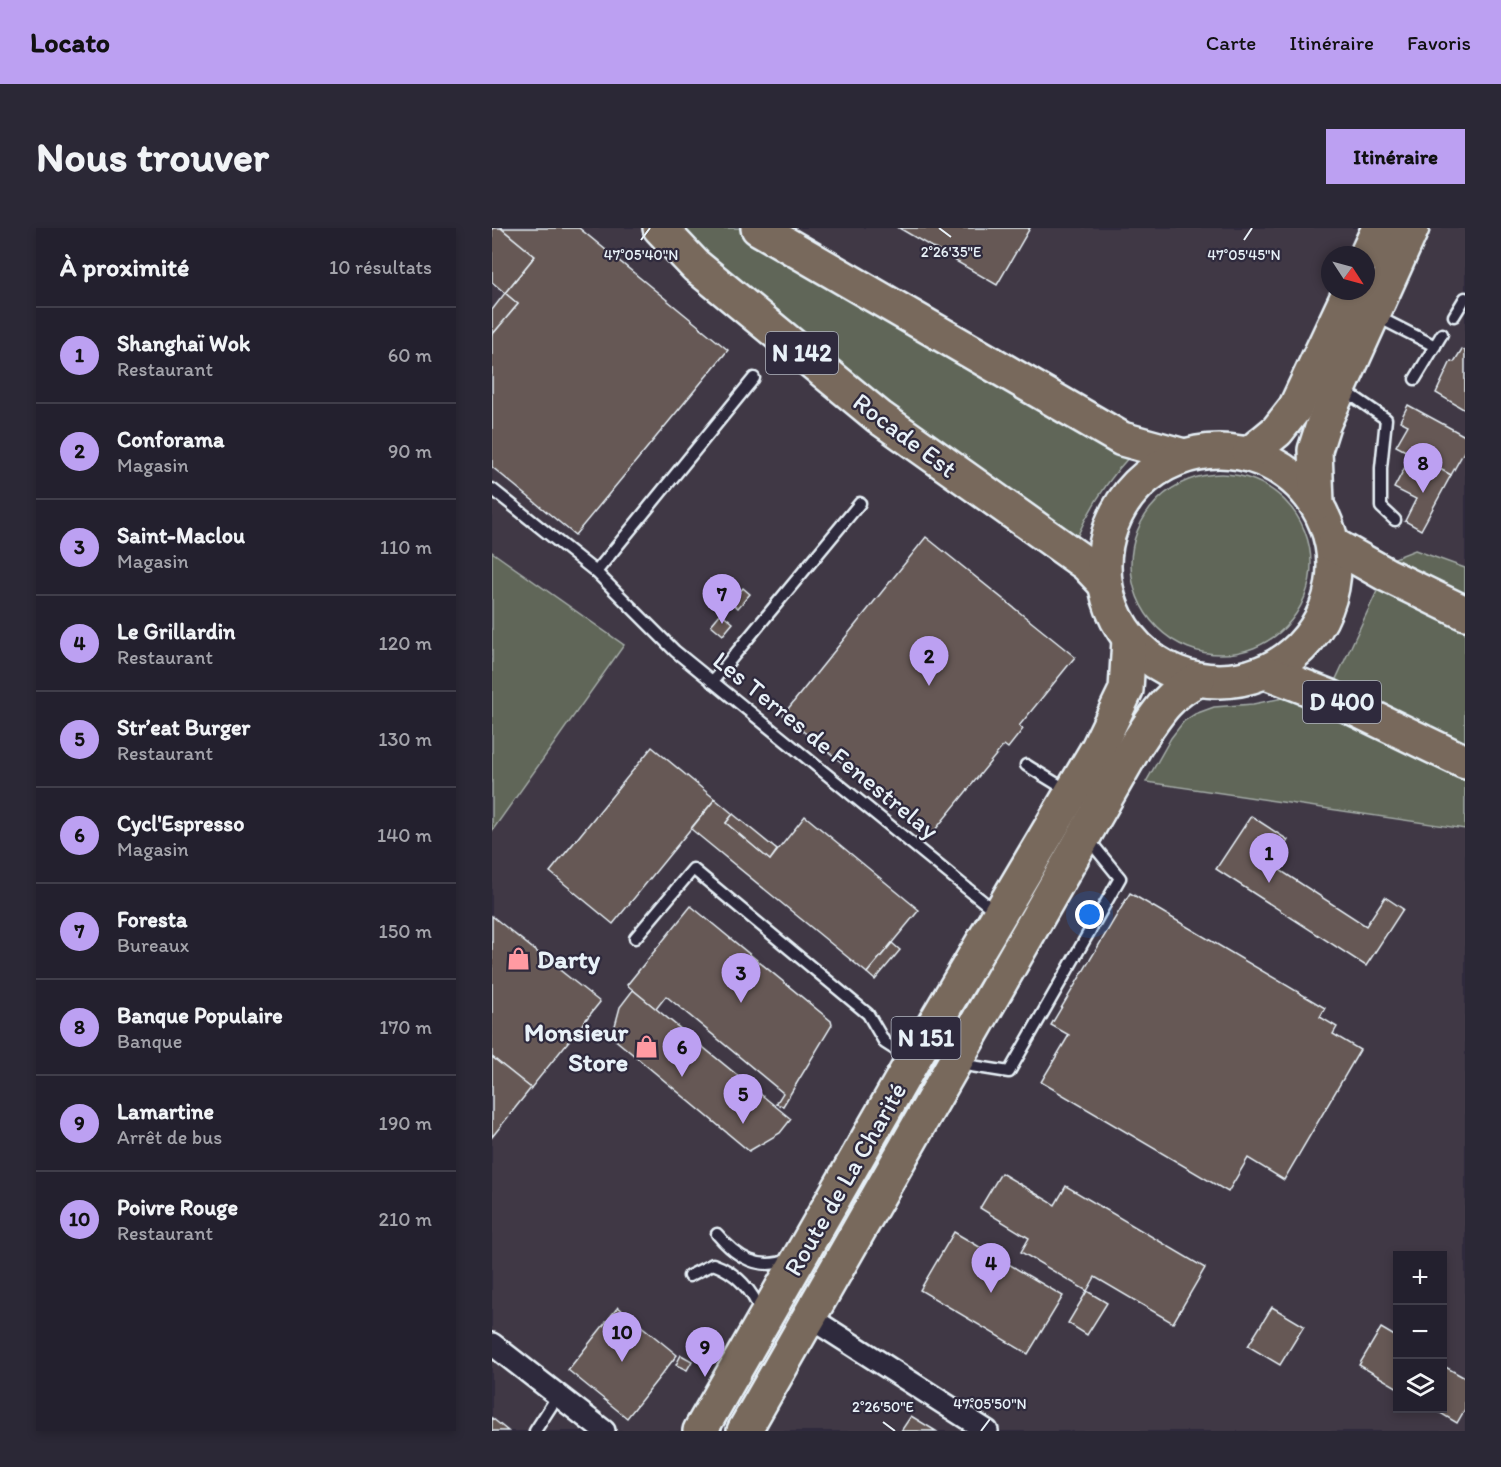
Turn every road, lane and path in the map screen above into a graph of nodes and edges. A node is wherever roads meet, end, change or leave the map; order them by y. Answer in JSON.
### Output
{"nodes":[{"id":1,"x":660,"y":228,"type":"edge"},
{"id":2,"x":758,"y":228,"type":"edge"},
{"id":3,"x":1379,"y":228,"type":"edge"},
{"id":4,"x":1412,"y":228,"type":"edge"},
{"id":5,"x":1371,"y":246,"type":"edge"},
{"id":6,"x":1465,"y":298,"type":"edge"},
{"id":7,"x":1346,"y":300,"type":"edge"},
{"id":8,"x":1373,"y":315,"type":"junction"},
{"id":9,"x":1454,"y":316,"type":"dead end"},
{"id":10,"x":1442,"y":334,"type":"dead end"},
{"id":11,"x":1435,"y":346,"type":"junction"},
{"id":12,"x":754,"y":378,"type":"dead end"},
{"id":13,"x":1415,"y":380,"type":"dead end"},
{"id":14,"x":1340,"y":388,"type":"junction"},
{"id":15,"x":1249,"y":454,"type":"junction"},
{"id":16,"x":1184,"y":456,"type":"junction"},
{"id":17,"x":492,"y":489,"type":"edge"},
{"id":18,"x":1317,"y":503,"type":"junction"},
{"id":19,"x":860,"y":504,"type":"dead end"},
{"id":20,"x":1395,"y":520,"type":"dead end"},
{"id":21,"x":1334,"y":545,"type":"junction"},
{"id":22,"x":596,"y":572,"type":"junction"},
{"id":23,"x":1105,"y":584,"type":"junction"},
{"id":24,"x":1465,"y":614,"type":"edge"},
{"id":25,"x":1129,"y":639,"type":"junction"},
{"id":26,"x":1266,"y":672,"type":"junction"},
{"id":27,"x":1198,"y":680,"type":"junction"},
{"id":28,"x":712,"y":682,"type":"junction"},
{"id":29,"x":1465,"y":762,"type":"edge"},
{"id":30,"x":1026,"y":765,"type":"dead end"},
{"id":31,"x":1071,"y":792,"type":"junction"},
{"id":32,"x":1085,"y":835,"type":"junction"},
{"id":33,"x":998,"y":915,"type":"junction"},
{"id":34,"x":635,"y":938,"type":"dead end"},
{"id":35,"x":913,"y":1060,"type":"junction"},
{"id":36,"x":953,"y":1063,"type":"junction"},
{"id":37,"x":717,"y":1234,"type":"dead end"},
{"id":38,"x":804,"y":1253,"type":"junction"},
{"id":39,"x":688,"y":1276,"type":"dead end"},
{"id":40,"x":809,"y":1317,"type":"junction"},
{"id":41,"x":764,"y":1320,"type":"junction"},
{"id":42,"x":492,"y":1344,"type":"edge"},
{"id":43,"x":557,"y":1397,"type":"junction"},
{"id":44,"x":534,"y":1431,"type":"edge"},
{"id":45,"x":604,"y":1431,"type":"edge"},
{"id":46,"x":700,"y":1431,"type":"edge"},
{"id":47,"x":744,"y":1431,"type":"edge"},
{"id":48,"x":987,"y":1431,"type":"edge"}],
"edges":[{"from":1,"to":23,"type":"main road","name":"Rocade Est","number":"N 142"},
{"from":2,"to":16,"type":"main road"},
{"from":3,"to":5,"type":"main road"},
{"from":4,"to":8,"type":"main road"},
{"from":6,"to":9,"type":"lane"},
{"from":7,"to":15,"type":"main road"},
{"from":8,"to":11,"type":"lane"},
{"from":8,"to":14,"type":"main road"},
{"from":10,"to":11,"type":"lane"},
{"from":11,"to":13,"type":"lane"},
{"from":12,"to":22,"type":"lane"},
{"from":14,"to":18,"type":"main road"},
{"from":14,"to":20,"type":"lane"},
{"from":15,"to":16,"type":"main road"},
{"from":15,"to":18,"type":"main road"},
{"from":16,"to":23,"type":"main road"},
{"from":17,"to":22,"type":"lane","name":"Les Terres de Fenestrelay"},
{"from":18,"to":21,"type":"main road"},
{"from":19,"to":28,"type":"lane"},
{"from":21,"to":24,"type":"main road"},
{"from":21,"to":26,"type":"main road"},
{"from":22,"to":28,"type":"lane","name":"Les Terres de Fenestrelay"},
{"from":23,"to":25,"type":"main road"},
{"from":25,"to":27,"type":"main road"},
{"from":25,"to":31,"type":"main road","name":"Route de La Charité","number":"N 151"},
{"from":26,"to":27,"type":"main road"},
{"from":26,"to":29,"type":"main road","number":"D 400"},
{"from":27,"to":32,"type":"main road","name":"Route de La Charité","number":"N 151"},
{"from":28,"to":33,"type":"lane","name":"Les Terres de Fenestrelay"},
{"from":30,"to":31,"type":"lane"},
{"from":31,"to":33,"type":"main road","name":"Route de La Charité","number":"N 151"},
{"from":32,"to":36,"type":"main road","name":"Route de La Charité","number":"N 151"},
{"from":32,"to":36,"type":"lane"},
{"from":33,"to":35,"type":"main road","name":"Route de La Charité","number":"N 151"},
{"from":34,"to":35,"type":"lane"},
{"from":35,"to":38,"type":"main road","name":"Route de La Charité","number":"N 151"},
{"from":36,"to":40,"type":"main road","name":"Route de La Charité","number":"N 151"},
{"from":37,"to":38,"type":"lane"},
{"from":38,"to":41,"type":"main road","name":"Route de La Charité","number":"N 151"},
{"from":39,"to":41,"type":"lane"},
{"from":40,"to":47,"type":"main road","name":"Route de La Charité","number":"N 151"},
{"from":40,"to":48,"type":"street"},
{"from":41,"to":46,"type":"main road","name":"Route de La Charité","number":"N 151"},
{"from":42,"to":43,"type":"street"},
{"from":43,"to":44,"type":"lane"},
{"from":43,"to":45,"type":"street"}]}
